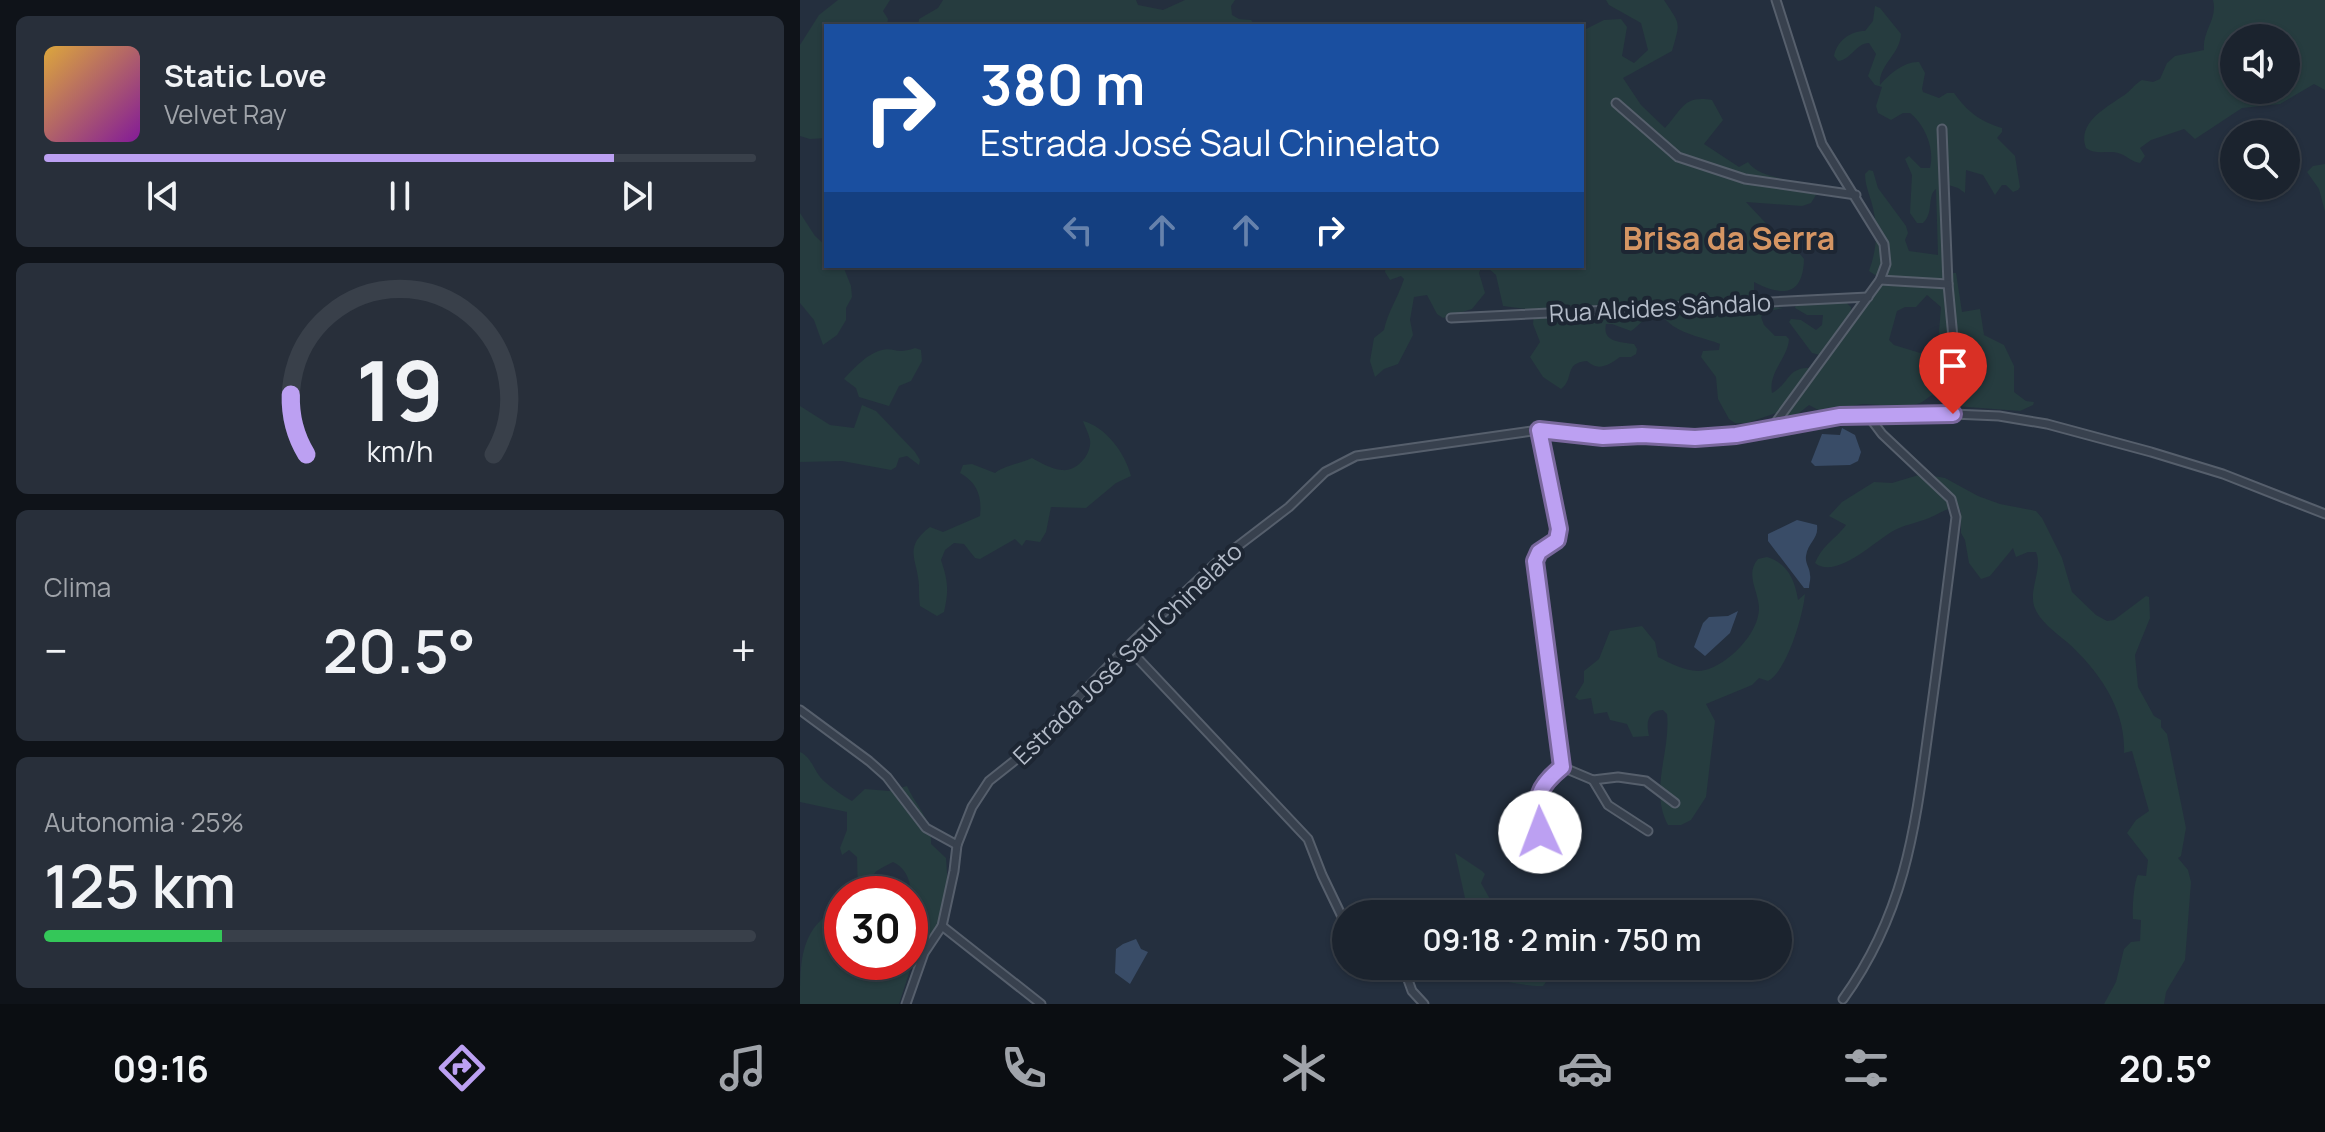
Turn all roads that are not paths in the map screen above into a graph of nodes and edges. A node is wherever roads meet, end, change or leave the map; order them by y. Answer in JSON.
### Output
{"nodes":[{"id":1,"x":1776,"y":0,"type":"edge"},
{"id":2,"x":1616,"y":103,"type":"dead end"},
{"id":3,"x":1942,"y":129,"type":"dead end"},
{"id":4,"x":1856,"y":195,"type":"junction"},
{"id":5,"x":1880,"y":280,"type":"junction"},
{"id":6,"x":1948,"y":284,"type":"junction"},
{"id":7,"x":1868,"y":297,"type":"junction"},
{"id":8,"x":1451,"y":318,"type":"dead end"},
{"id":9,"x":1956,"y":370,"type":"dead end"},
{"id":10,"x":1867,"y":414,"type":"junction"},
{"id":11,"x":1771,"y":429,"type":"junction"},
{"id":12,"x":1539,"y":430,"type":"junction"},
{"id":13,"x":2325,"y":514,"type":"edge"},
{"id":14,"x":1127,"y":647,"type":"junction"},
{"id":15,"x":802,"y":709,"type":"edge"},
{"id":16,"x":1562,"y":767,"type":"junction"},
{"id":17,"x":1593,"y":780,"type":"junction"},
{"id":18,"x":1675,"y":803,"type":"dead end"},
{"id":19,"x":1648,"y":831,"type":"dead end"},
{"id":20,"x":957,"y":845,"type":"junction"},
{"id":21,"x":1543,"y":858,"type":"dead end"},
{"id":22,"x":1335,"y":900,"type":"edge"},
{"id":23,"x":942,"y":926,"type":"junction"},
{"id":24,"x":1408,"y":980,"type":"edge"},
{"id":25,"x":1843,"y":999,"type":"dead end"},
{"id":26,"x":906,"y":1004,"type":"edge"},
{"id":27,"x":1041,"y":1004,"type":"edge"},
{"id":28,"x":1424,"y":1004,"type":"edge"}],
"edges":[{"from":1,"to":4,"type":"street"},
{"from":2,"to":4,"type":"street"},
{"from":3,"to":6,"type":"street"},
{"from":4,"to":5,"type":"street"},
{"from":5,"to":6,"type":"street"},
{"from":5,"to":7,"type":"street"},
{"from":6,"to":9,"type":"street"},
{"from":7,"to":8,"type":"street","name":"Rua Alcides Sândalo"},
{"from":7,"to":11,"type":"street"},
{"from":10,"to":11,"type":"street","name":"Estrada José Saul Chinelato"},
{"from":10,"to":13,"type":"street","name":"Estrada José Saul Chinelato"},
{"from":10,"to":25,"type":"street"},
{"from":11,"to":12,"type":"street","name":"Estrada José Saul Chinelato"},
{"from":12,"to":14,"type":"street","name":"Estrada José Saul Chinelato"},
{"from":12,"to":16,"type":"street"},
{"from":14,"to":20,"type":"street","name":"Estrada José Saul Chinelato"},
{"from":14,"to":22,"type":"street"},
{"from":15,"to":20,"type":"street"},
{"from":16,"to":17,"type":"street"},
{"from":16,"to":21,"type":"street"},
{"from":17,"to":18,"type":"street"},
{"from":17,"to":19,"type":"street"},
{"from":20,"to":23,"type":"street","name":"Estrada José Saul Chinelato"},
{"from":23,"to":26,"type":"street","name":"Estrada José Saul Chinelato"},
{"from":23,"to":27,"type":"street"},
{"from":24,"to":28,"type":"street"}]}
